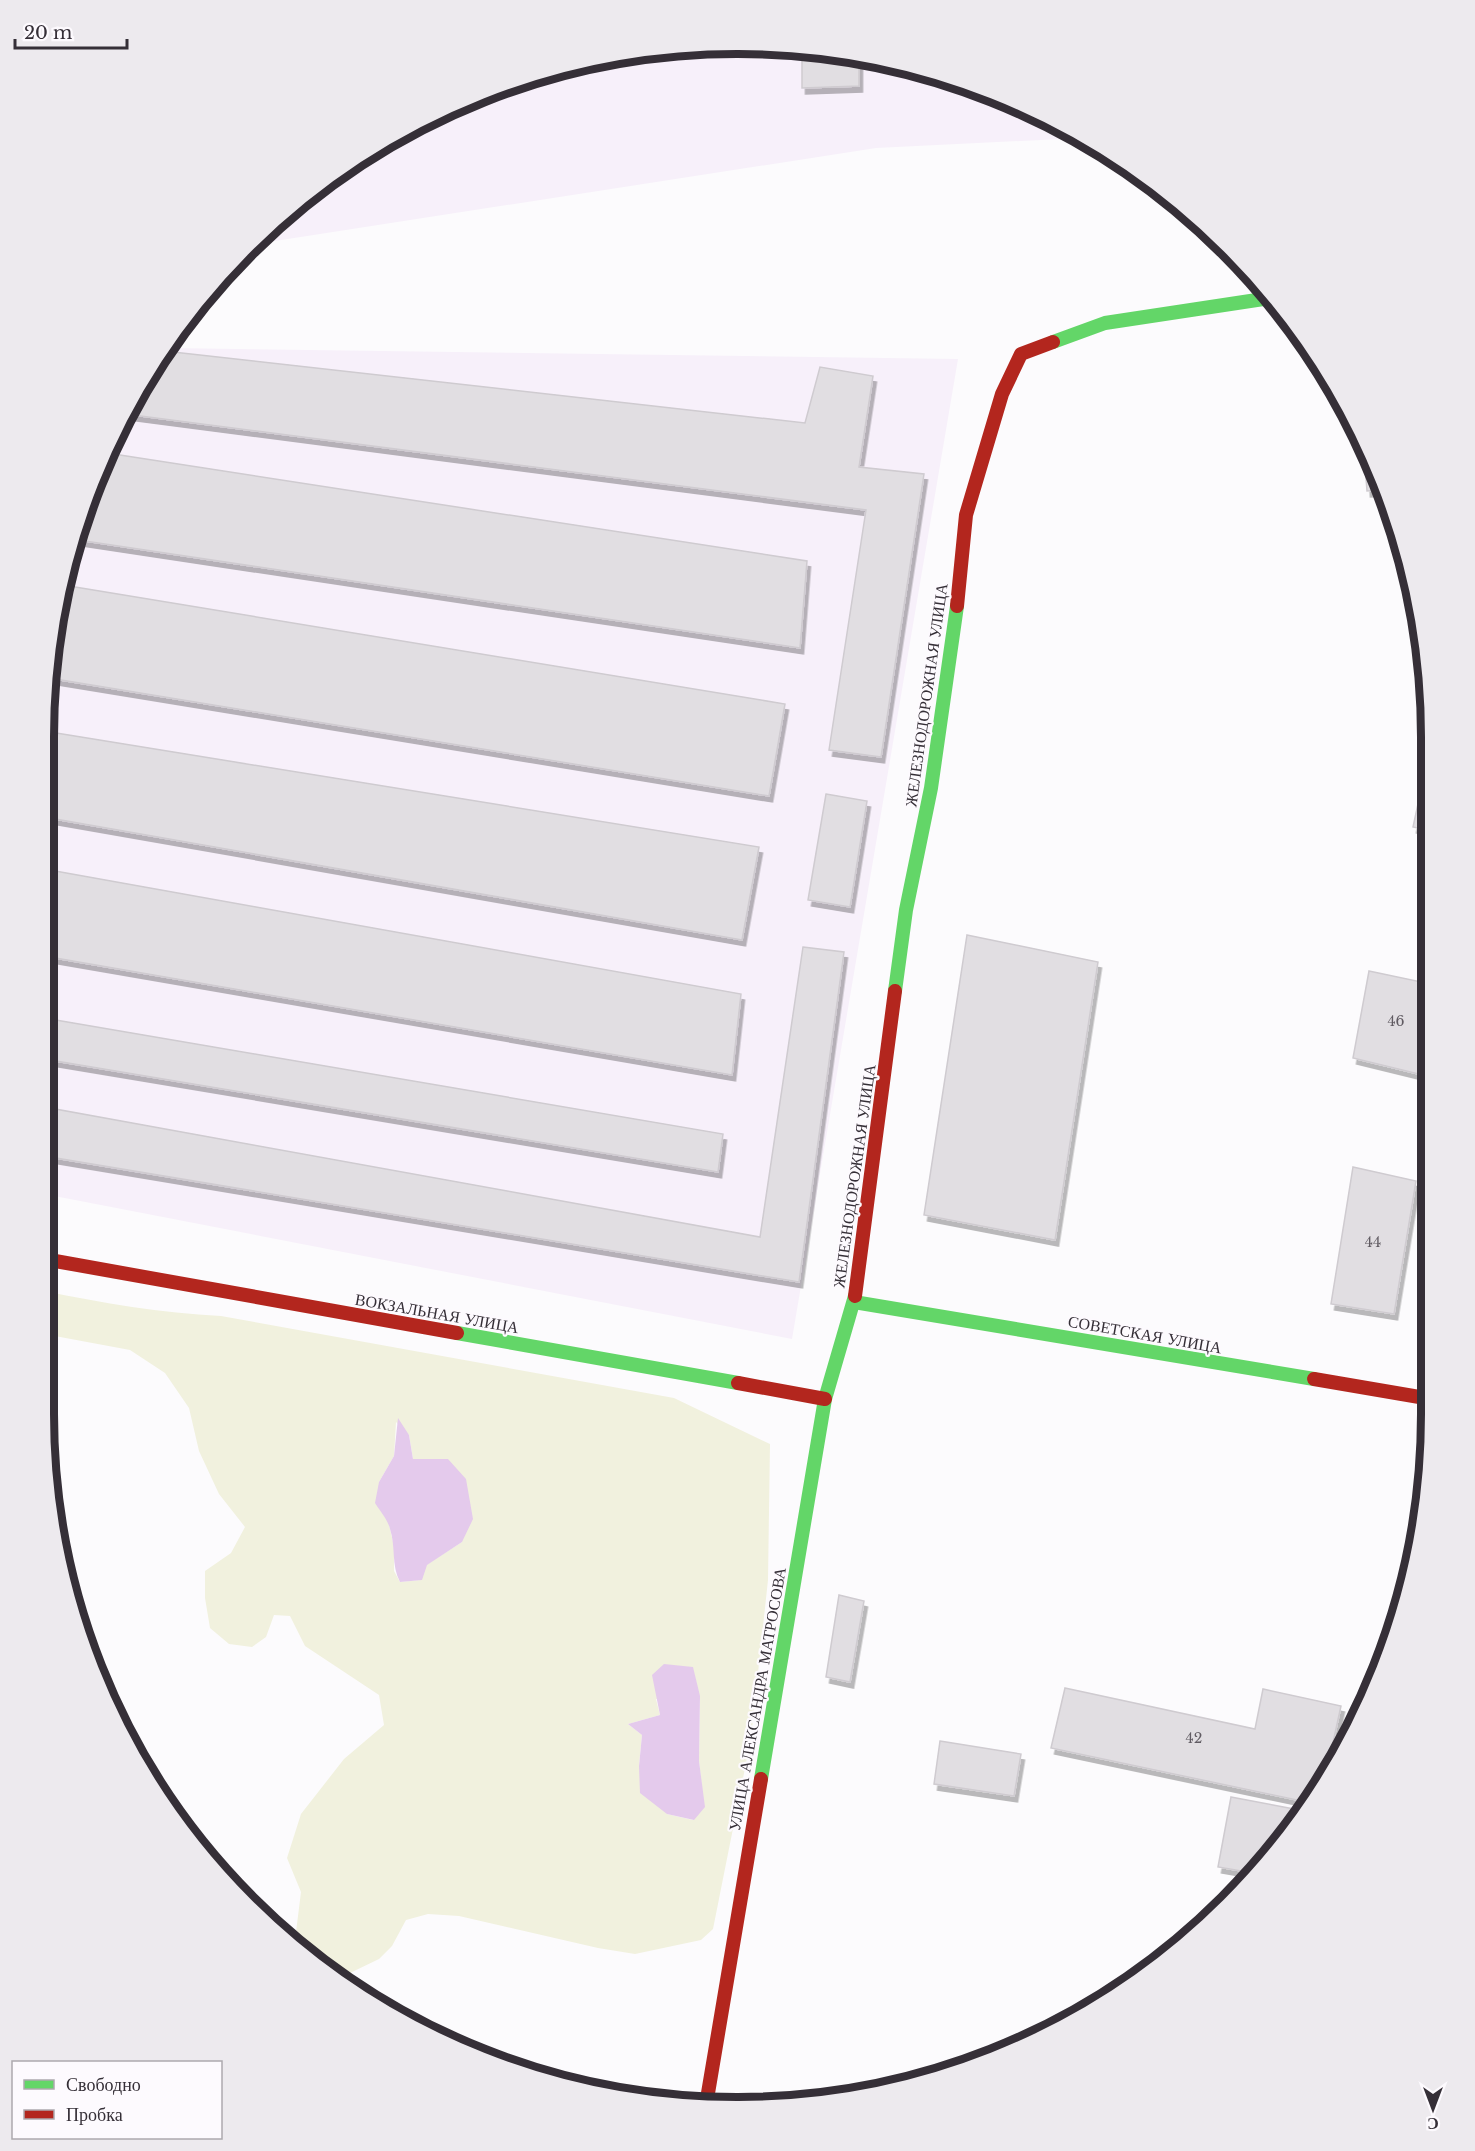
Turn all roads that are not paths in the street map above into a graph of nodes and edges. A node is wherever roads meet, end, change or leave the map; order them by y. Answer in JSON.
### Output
{"nodes":[{"id":1,"x":1261,"y":299,"type":"edge"},
{"id":2,"x":54,"y":1261,"type":"edge"},
{"id":3,"x":854,"y":1302,"type":"junction"},
{"id":4,"x":1421,"y":1397,"type":"edge"},
{"id":5,"x":825,"y":1399,"type":"junction"},
{"id":6,"x":707,"y":2096,"type":"edge"}],
"edges":[{"from":1,"to":3,"type":"street","name":"ЖЕЛЕЗНОДОРОЖНАЯ УЛИЦА"},
{"from":2,"to":5,"type":"street","name":"ВОКЗАЛЬНАЯ УЛИЦА"},
{"from":3,"to":4,"type":"street","name":"СОВЕТСКАЯ УЛИЦА"},
{"from":3,"to":5,"type":"street","name":"УЛИЦА АЛЕКСАНДРА МАТРОСОВА"},
{"from":5,"to":6,"type":"street","name":"УЛИЦА АЛЕКСАНДРА МАТРОСОВА"}]}
